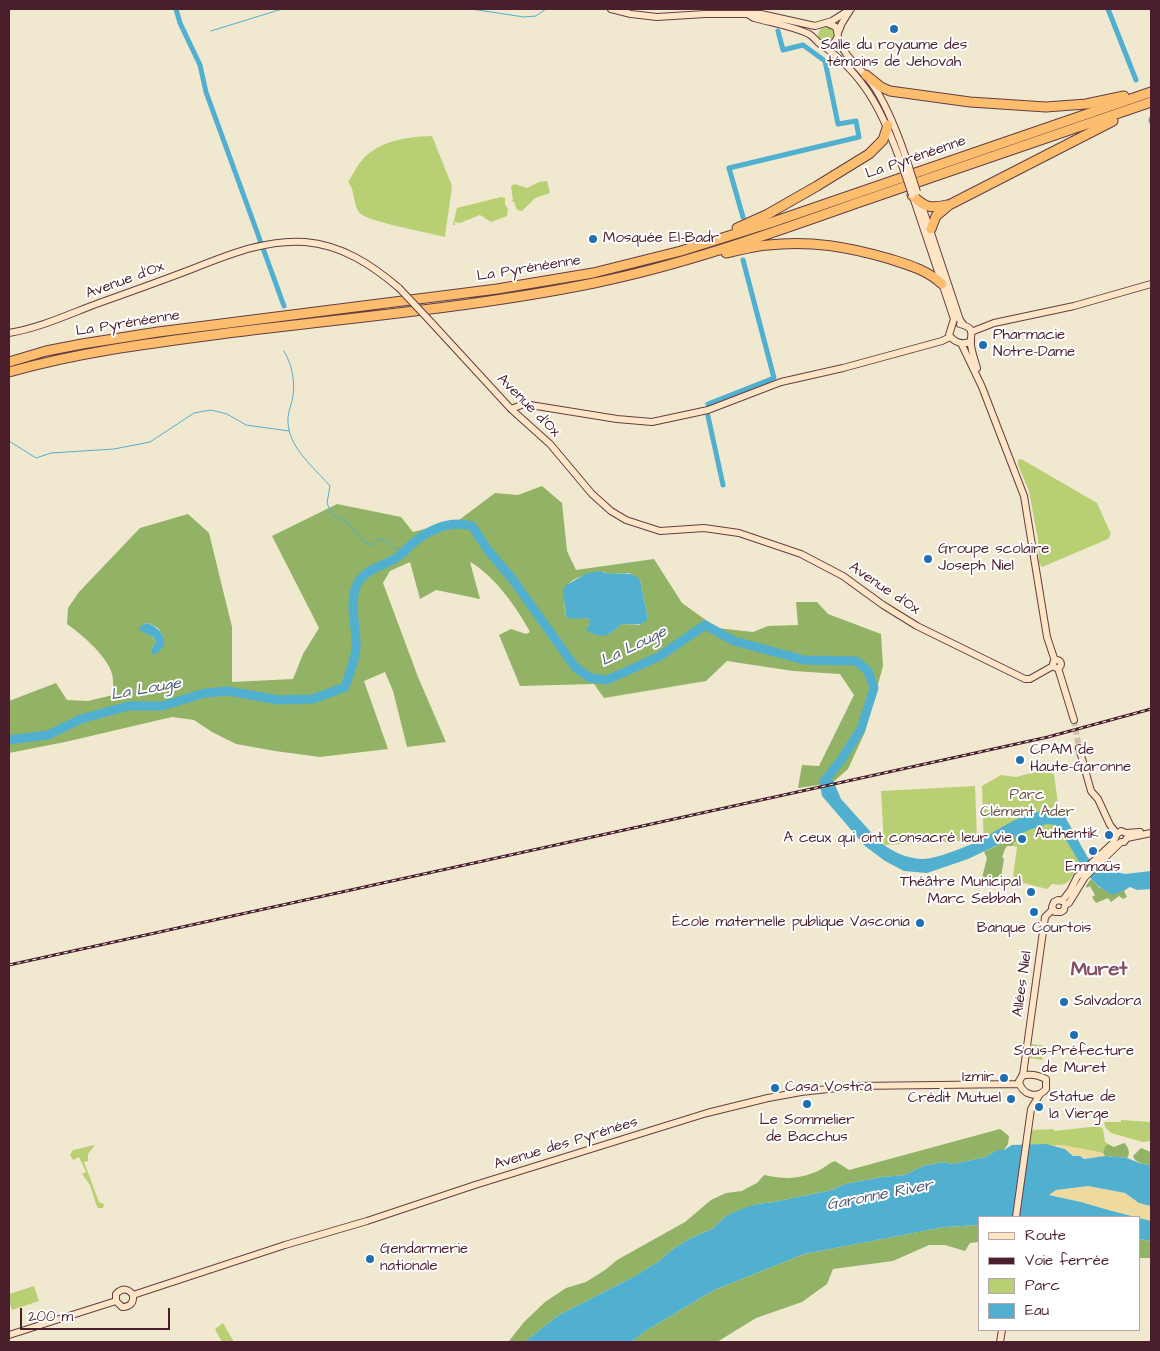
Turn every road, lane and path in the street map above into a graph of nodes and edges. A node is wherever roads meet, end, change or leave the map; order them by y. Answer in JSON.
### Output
{"nodes":[{"id":1,"x":611,"y":9,"type":"edge"},
{"id":2,"x":851,"y":9,"type":"edge"},
{"id":3,"x":749,"y":15,"type":"junction"},
{"id":4,"x":827,"y":23,"type":"junction"},
{"id":5,"x":820,"y":25,"type":"junction"},
{"id":6,"x":838,"y":35,"type":"junction"},
{"id":7,"x":816,"y":39,"type":"junction"},
{"id":8,"x":825,"y":46,"type":"junction"},
{"id":9,"x":866,"y":75,"type":"junction"},
{"id":10,"x":1151,"y":88,"type":"edge"},
{"id":11,"x":1151,"y":92,"type":"edge"},
{"id":12,"x":1149,"y":103,"type":"edge"},
{"id":13,"x":888,"y":125,"type":"junction"},
{"id":14,"x":906,"y":168,"type":"junction"},
{"id":15,"x":915,"y":194,"type":"junction"},
{"id":16,"x":921,"y":204,"type":"junction"},
{"id":17,"x":949,"y":205,"type":"junction"},
{"id":18,"x":931,"y":229,"type":"junction"},
{"id":19,"x":681,"y":251,"type":"junction"},
{"id":20,"x":708,"y":253,"type":"junction"},
{"id":21,"x":942,"y":284,"type":"junction"},
{"id":22,"x":1151,"y":284,"type":"edge"},
{"id":23,"x":963,"y":324,"type":"junction"},
{"id":24,"x":953,"y":325,"type":"junction"},
{"id":25,"x":971,"y":332,"type":"junction"},
{"id":26,"x":9,"y":333,"type":"edge"},
{"id":27,"x":950,"y":337,"type":"junction"},
{"id":28,"x":971,"y":341,"type":"junction"},
{"id":29,"x":961,"y":344,"type":"junction"},
{"id":30,"x":9,"y":362,"type":"edge"},
{"id":31,"x":9,"y":372,"type":"edge"},
{"id":32,"x":982,"y":387,"type":"junction"},
{"id":33,"x":511,"y":408,"type":"junction"},
{"id":34,"x":1055,"y":665,"type":"junction"},
{"id":35,"x":1074,"y":720,"type":"tunnel mouth"},
{"id":36,"x":1079,"y":748,"type":"tunnel mouth"},
{"id":37,"x":1151,"y":832,"type":"edge"},
{"id":38,"x":1118,"y":838,"type":"junction"},
{"id":39,"x":1026,"y":1075,"type":"junction"},
{"id":40,"x":1019,"y":1084,"type":"junction"},
{"id":41,"x":1026,"y":1092,"type":"junction"},
{"id":42,"x":1040,"y":1094,"type":"junction"},
{"id":43,"x":1031,"y":1109,"type":"junction"},
{"id":44,"x":1016,"y":1216,"type":"edge"},
{"id":45,"x":133,"y":1295,"type":"junction"},
{"id":46,"x":116,"y":1301,"type":"junction"},
{"id":47,"x":9,"y":1335,"type":"edge"}],
"edges":[{"from":1,"to":3,"type":"main road"},
{"from":2,"to":4,"type":"main road"},
{"from":2,"to":6,"type":"main road"},
{"from":3,"to":5,"type":"main road"},
{"from":3,"to":7,"type":"main road"},
{"from":4,"to":5,"type":"main road"},
{"from":4,"to":6,"type":"main road"},
{"from":5,"to":7,"type":"main road"},
{"from":6,"to":8,"type":"main road"},
{"from":6,"to":9,"type":"main road"},
{"from":7,"to":8,"type":"main road"},
{"from":8,"to":13,"type":"main road"},
{"from":9,"to":10,"type":"highway"},
{"from":9,"to":14,"type":"main road"},
{"from":11,"to":19,"type":"highway","name":"La Pyrénéenne"},
{"from":12,"to":17,"type":"highway"},
{"from":12,"to":20,"type":"highway","name":"La Pyrénéenne"},
{"from":13,"to":14,"type":"main road"},
{"from":13,"to":19,"type":"highway"},
{"from":14,"to":15,"type":"main road","bridge":true},
{"from":15,"to":16,"type":"highway"},
{"from":15,"to":21,"type":"main road"},
{"from":16,"to":17,"type":"highway"},
{"from":16,"to":18,"type":"main road"},
{"from":17,"to":18,"type":"highway"},
{"from":18,"to":23,"type":"main road"},
{"from":19,"to":30,"type":"highway","name":"La Pyrénéenne"},
{"from":20,"to":21,"type":"highway"},
{"from":20,"to":31,"type":"highway","name":"La Pyrénéenne"},
{"from":21,"to":24,"type":"main road"},
{"from":22,"to":25,"type":"main road"},
{"from":23,"to":24,"type":"main road"},
{"from":23,"to":25,"type":"main road"},
{"from":24,"to":27,"type":"main road"},
{"from":25,"to":28,"type":"main road"},
{"from":26,"to":33,"type":"main road","name":"Avenue d'Ox","bridge":true},
{"from":27,"to":29,"type":"main road"},
{"from":27,"to":33,"type":"main road"},
{"from":28,"to":29,"type":"main road"},
{"from":28,"to":32,"type":"main road"},
{"from":29,"to":32,"type":"main road"},
{"from":32,"to":34,"type":"main road"},
{"from":33,"to":34,"type":"main road","name":"Avenue d'Ox"},
{"from":34,"to":35,"type":"main road"},
{"from":36,"to":38,"type":"main road"},
{"from":37,"to":38,"type":"main road"},
{"from":38,"to":39,"type":"main road","name":"Allées Niel"},
{"from":39,"to":40,"type":"main road"},
{"from":39,"to":42,"type":"main road"},
{"from":40,"to":41,"type":"main road"},
{"from":40,"to":45,"type":"main road","name":"Avenue des Pyrénées"},
{"from":41,"to":42,"type":"main road"},
{"from":41,"to":43,"type":"main road"},
{"from":42,"to":43,"type":"main road"},
{"from":43,"to":44,"type":"main road"},
{"from":45,"to":46,"type":"main road"},
{"from":45,"to":46,"type":"main road"},
{"from":46,"to":47,"type":"main road"}]}
